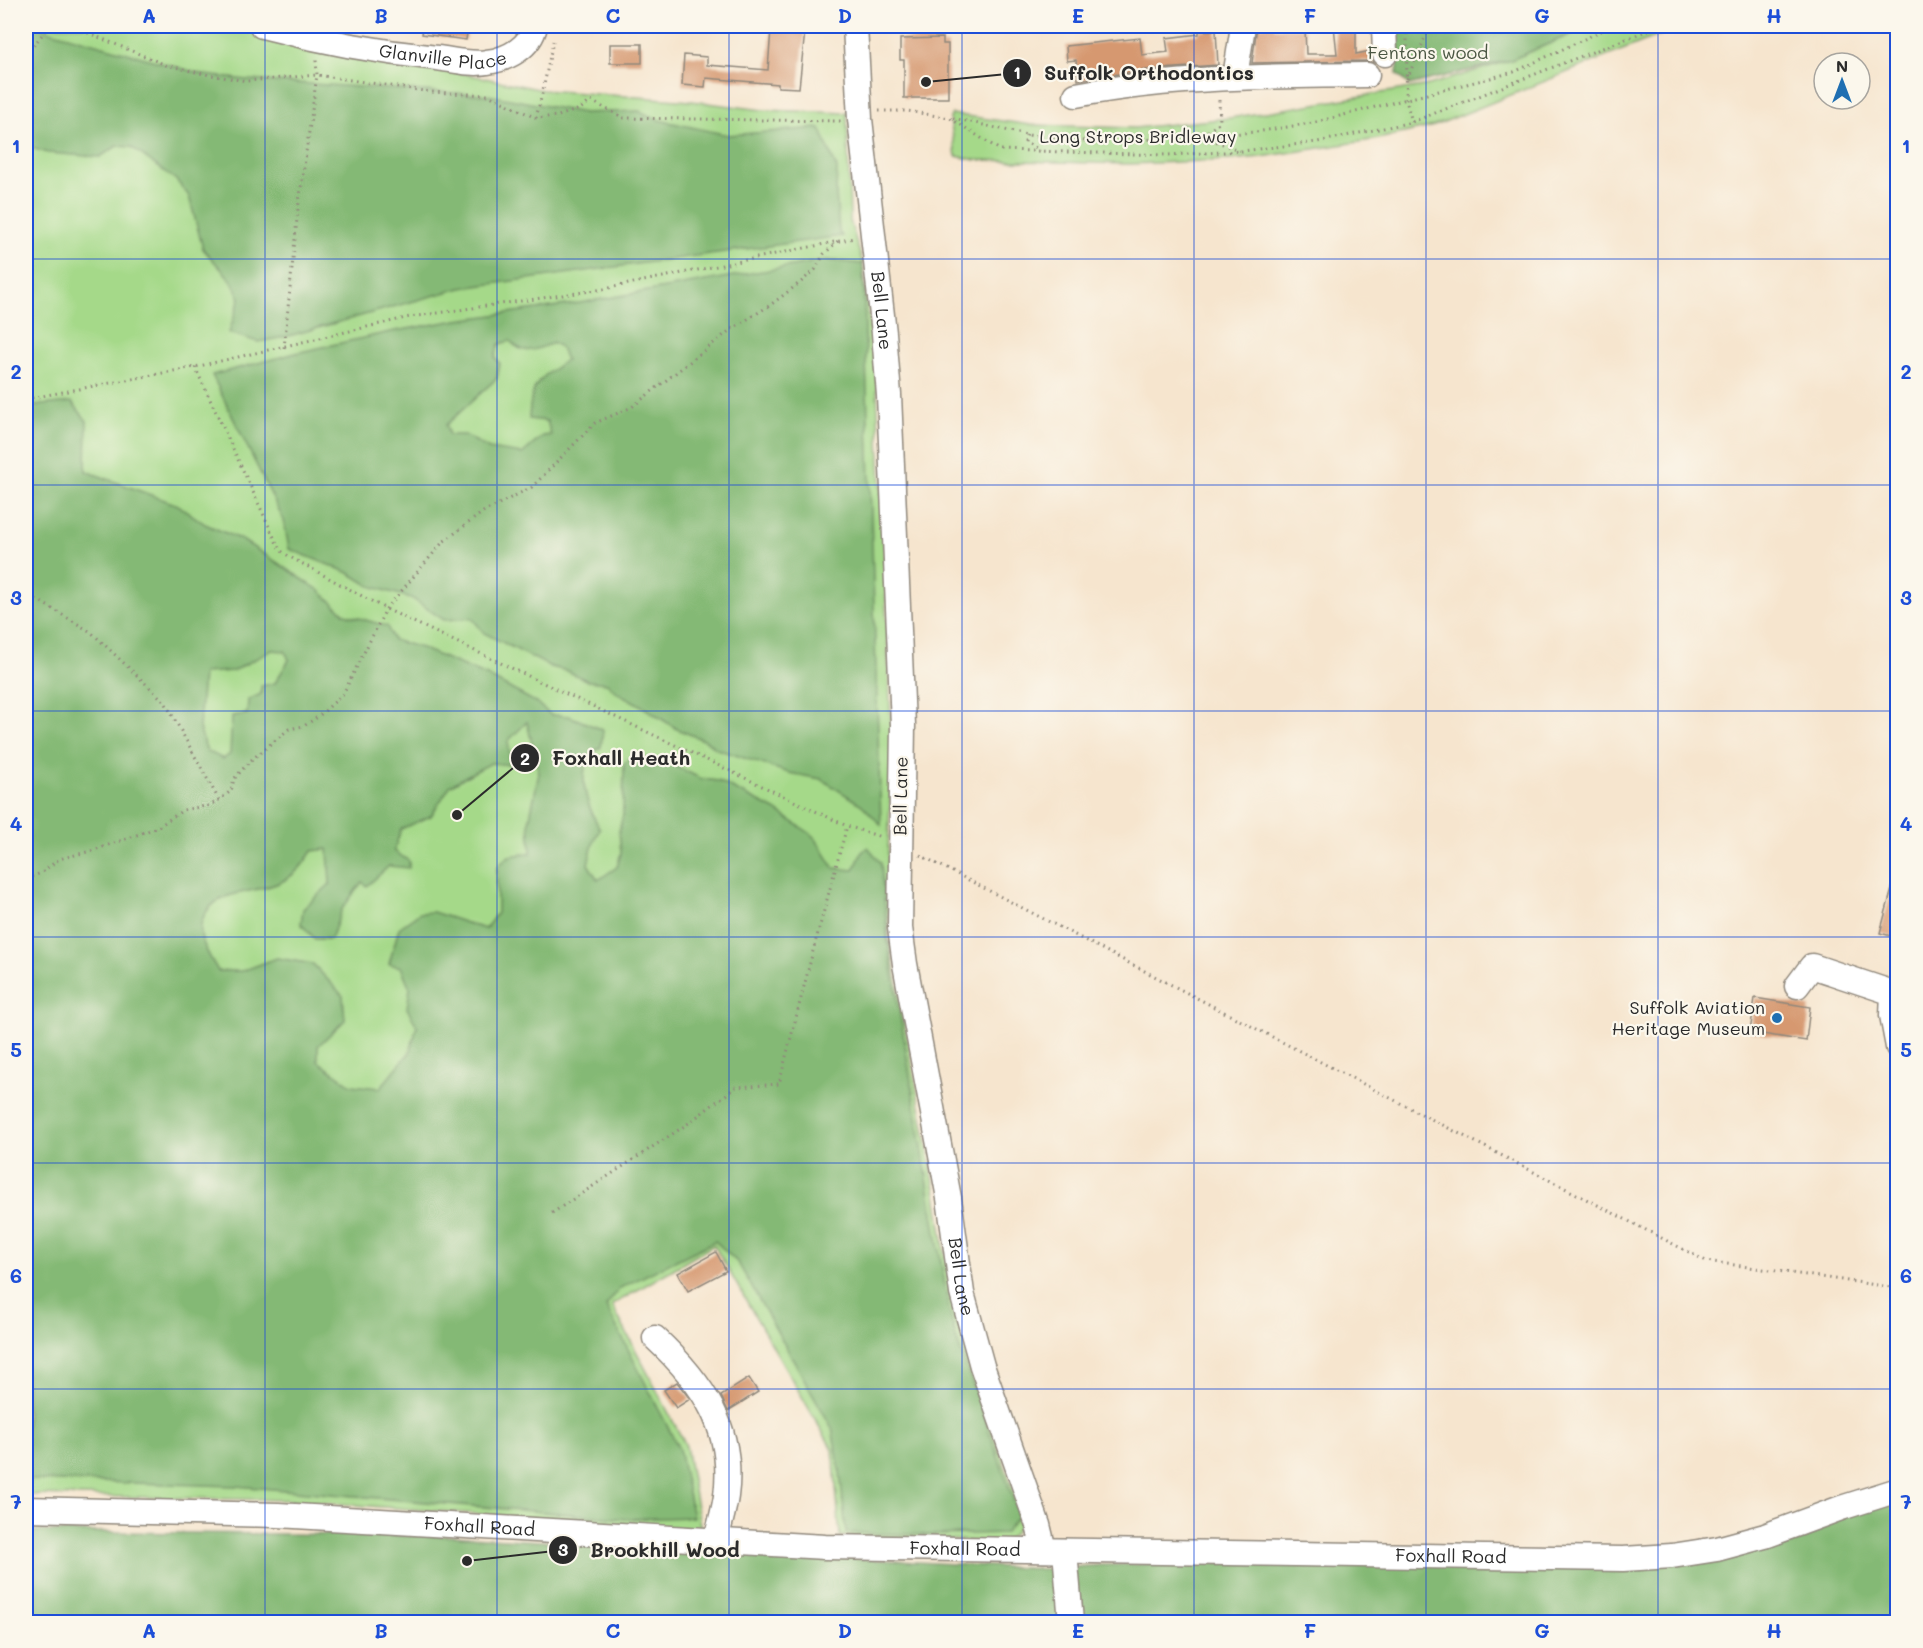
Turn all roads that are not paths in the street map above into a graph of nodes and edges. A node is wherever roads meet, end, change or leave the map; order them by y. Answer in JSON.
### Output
{"nodes":[{"id":1,"x":262,"y":26,"type":"edge"},
{"id":2,"x":855,"y":26,"type":"edge"},
{"id":3,"x":1243,"y":26,"type":"edge"},
{"id":4,"x":1384,"y":26,"type":"edge"},
{"id":5,"x":534,"y":30,"type":"edge"},
{"id":6,"x":299,"y":31,"type":"edge"},
{"id":7,"x":1385,"y":54,"type":"dead end"},
{"id":8,"x":1367,"y":75,"type":"dead end"},
{"id":9,"x":1227,"y":77,"type":"junction"},
{"id":10,"x":1076,"y":94,"type":"dead end"},
{"id":11,"x":1797,"y":986,"type":"dead end"},
{"id":12,"x":1895,"y":990,"type":"edge"},
{"id":13,"x":1898,"y":1047,"type":"edge"},
{"id":14,"x":656,"y":1338,"type":"dead end"},
{"id":15,"x":1898,"y":1490,"type":"edge"},
{"id":16,"x":26,"y":1509,"type":"edge"},
{"id":17,"x":716,"y":1541,"type":"junction"},
{"id":18,"x":1054,"y":1551,"type":"junction"},
{"id":19,"x":1071,"y":1623,"type":"edge"}],
"edges":[{"from":1,"to":6,"type":"street","name":"Glanville Place"},
{"from":2,"to":18,"type":"street","name":"Bell Lane"},
{"from":3,"to":9,"type":"street"},
{"from":4,"to":7,"type":"street"},
{"from":5,"to":6,"type":"street","name":"Glanville Place"},
{"from":8,"to":9,"type":"street"},
{"from":9,"to":10,"type":"street"},
{"from":11,"to":12,"type":"street"},
{"from":12,"to":13,"type":"street"},
{"from":14,"to":17,"type":"street"},
{"from":15,"to":18,"type":"street","name":"Foxhall Road"},
{"from":16,"to":17,"type":"street","name":"Foxhall Road"},
{"from":17,"to":18,"type":"street","name":"Foxhall Road"},
{"from":18,"to":19,"type":"street","name":"Bell Lane"}]}
